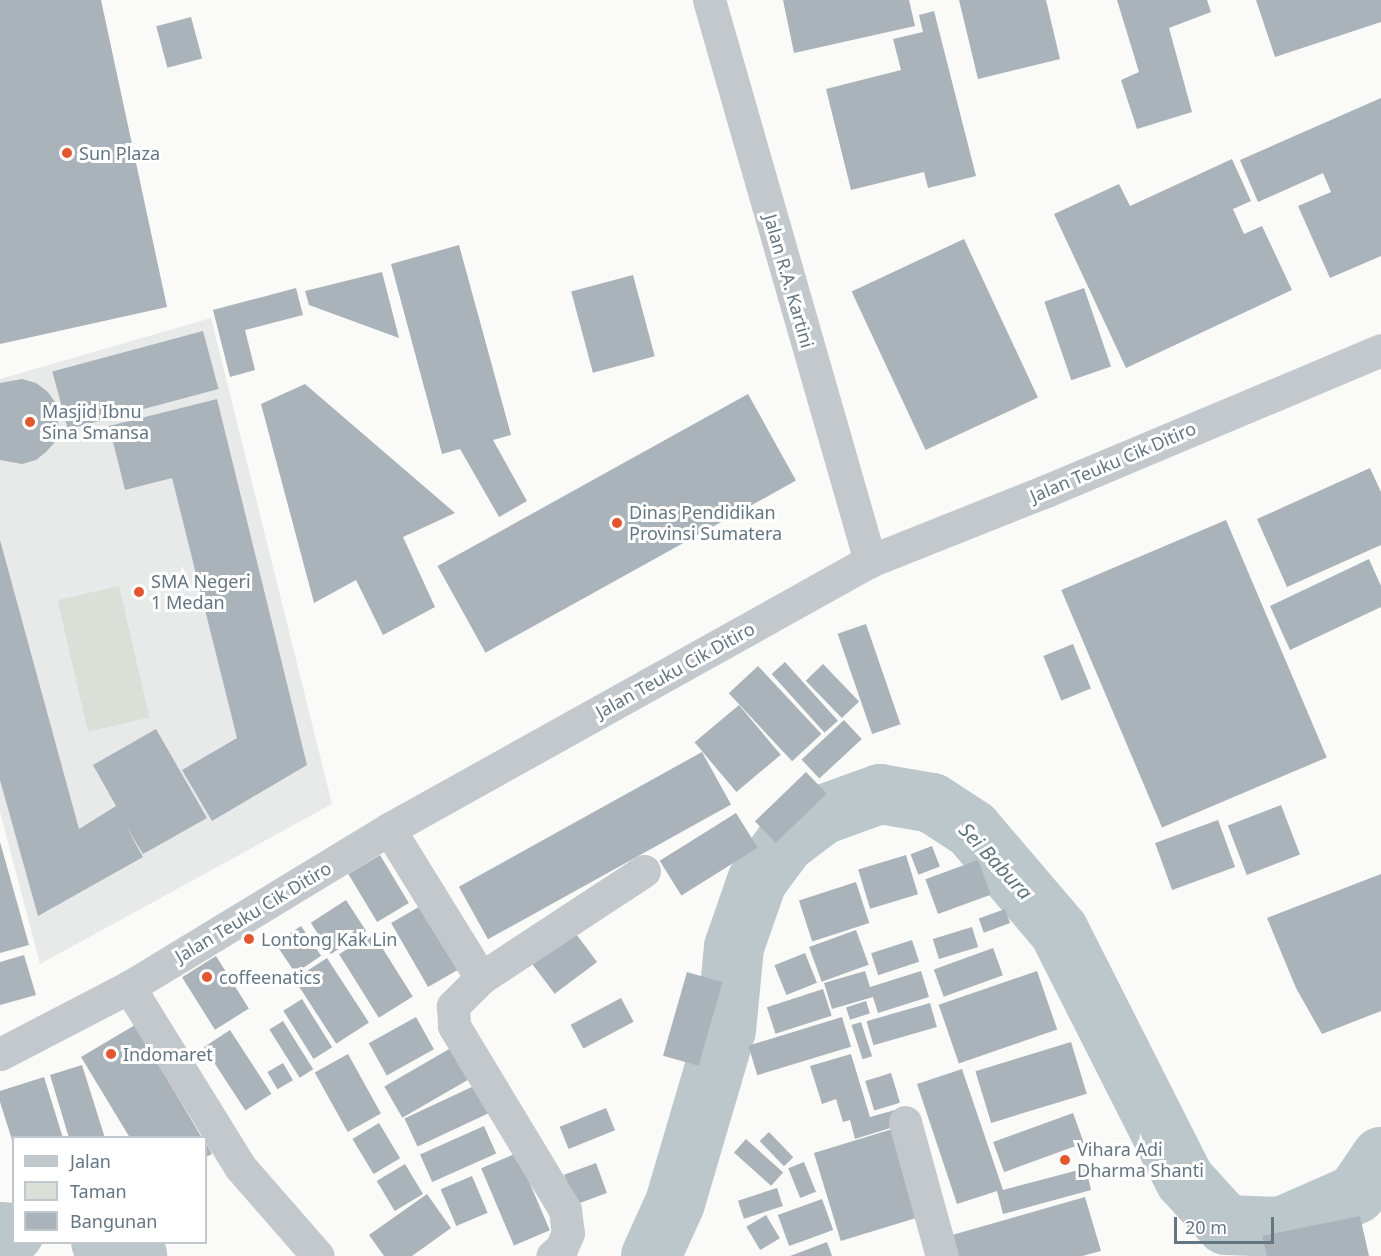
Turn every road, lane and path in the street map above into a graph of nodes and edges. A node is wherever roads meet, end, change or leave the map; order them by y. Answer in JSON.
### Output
{"nodes":[{"id":1,"x":709,"y":0,"type":"edge"},
{"id":2,"x":1381,"y":350,"type":"edge"},
{"id":3,"x":870,"y":561,"type":"junction"},
{"id":4,"x":389,"y":829,"type":"junction"},
{"id":5,"x":644,"y":870,"type":"dead end"},
{"id":6,"x":481,"y":978,"type":"junction"},
{"id":7,"x":129,"y":987,"type":"junction"},
{"id":8,"x":0,"y":1054,"type":"edge"},
{"id":9,"x":905,"y":1122,"type":"dead end"},
{"id":10,"x":318,"y":1256,"type":"edge"},
{"id":11,"x":552,"y":1256,"type":"edge"},
{"id":12,"x":942,"y":1256,"type":"edge"}],
"edges":[{"from":1,"to":3,"type":"street","name":"Jalan R.A. Kartini"},
{"from":2,"to":3,"type":"street","name":"Jalan Teuku Cik Ditiro"},
{"from":3,"to":4,"type":"street","name":"Jalan Teuku Cik Ditiro"},
{"from":4,"to":6,"type":"street"},
{"from":4,"to":7,"type":"street","name":"Jalan Teuku Cik Ditiro"},
{"from":5,"to":6,"type":"street"},
{"from":6,"to":11,"type":"street"},
{"from":7,"to":8,"type":"street","name":"Jalan Teuku Cik Ditiro"},
{"from":7,"to":10,"type":"street"},
{"from":9,"to":12,"type":"street"}]}
